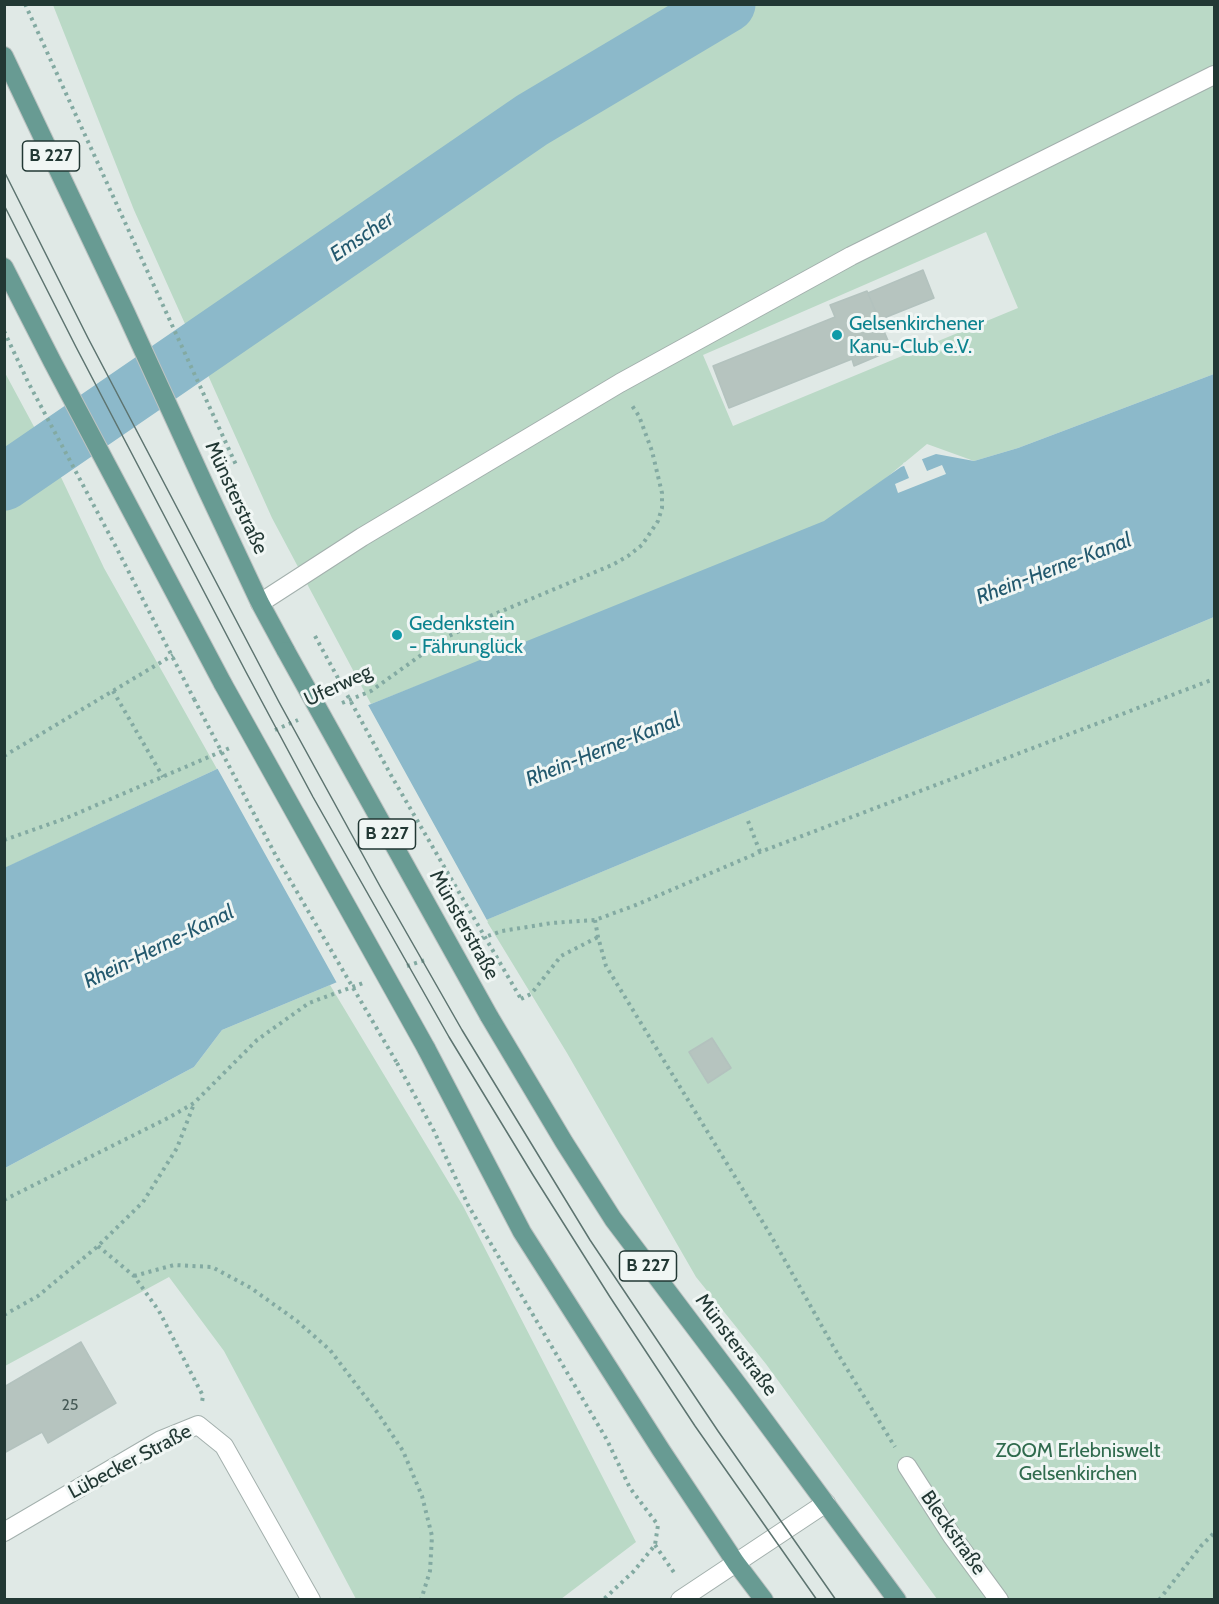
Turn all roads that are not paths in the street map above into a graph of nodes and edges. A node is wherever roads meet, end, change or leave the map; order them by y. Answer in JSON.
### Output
{"nodes":[{"id":1,"x":4,"y":56,"type":"edge"},
{"id":2,"x":1215,"y":75,"type":"edge"},
{"id":3,"x":4,"y":267,"type":"edge"},
{"id":4,"x":260,"y":603,"type":"junction"},
{"id":5,"x":906,"y":1466,"type":"road end"},
{"id":6,"x":826,"y":1503,"type":"junction"},
{"id":7,"x":4,"y":1532,"type":"edge"},
{"id":8,"x":736,"y":1563,"type":"junction"},
{"id":9,"x":311,"y":1599,"type":"edge"},
{"id":10,"x":680,"y":1599,"type":"edge"},
{"id":11,"x":764,"y":1599,"type":"edge"},
{"id":12,"x":897,"y":1599,"type":"edge"},
{"id":13,"x":999,"y":1599,"type":"edge"}],
"edges":[{"from":1,"to":4,"type":"main road","name":"Münsterstraße","number":"B 227"},
{"from":2,"to":4,"type":"street"},
{"from":3,"to":8,"type":"main road","bridge":true},
{"from":4,"to":6,"type":"main road","name":"Münsterstraße","number":"B 227","bridge":true},
{"from":5,"to":13,"type":"street","name":"Bleckstraße"},
{"from":6,"to":8,"type":"street"},
{"from":6,"to":12,"type":"main road","name":"Münsterstraße","number":"B 227"},
{"from":7,"to":9,"type":"street","name":"Lübecker Straße"},
{"from":8,"to":10,"type":"street"},
{"from":8,"to":11,"type":"main road"}]}
